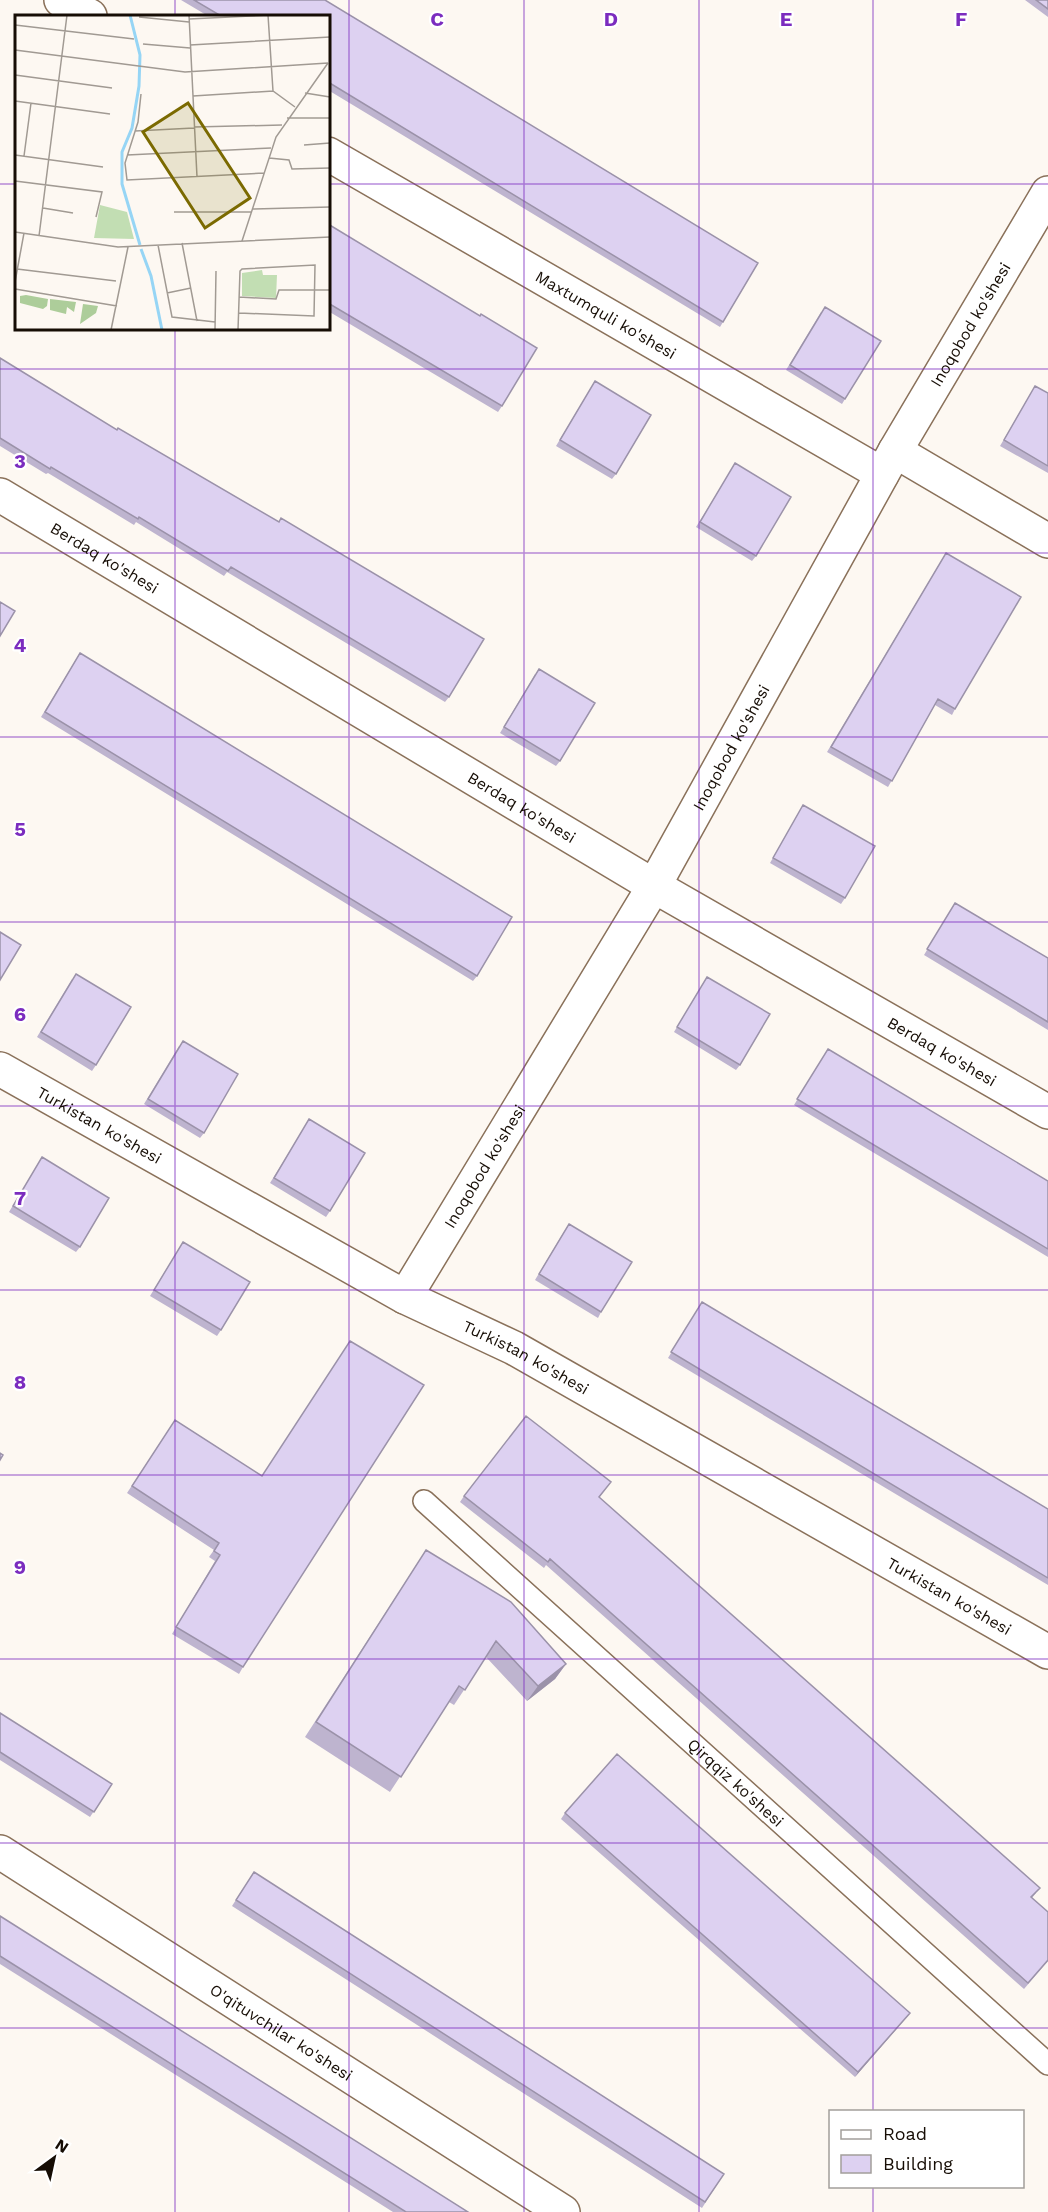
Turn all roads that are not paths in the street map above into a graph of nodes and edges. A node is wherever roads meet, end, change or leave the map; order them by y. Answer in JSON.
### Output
{"nodes":[{"id":1,"x":61,"y":0,"type":"edge"},
{"id":2,"x":88,"y":15,"type":"edge"},
{"id":3,"x":330,"y":155,"type":"edge"},
{"id":4,"x":1048,"y":193,"type":"edge"},
{"id":5,"x":888,"y":462,"type":"junction"},
{"id":6,"x":0,"y":495,"type":"edge"},
{"id":7,"x":1048,"y":541,"type":"edge"},
{"id":8,"x":654,"y":886,"type":"junction"},
{"id":9,"x":0,"y":1069,"type":"edge"},
{"id":10,"x":1048,"y":1112,"type":"edge"},
{"id":11,"x":405,"y":1297,"type":"junction"},
{"id":12,"x":424,"y":1501,"type":"dead end"},
{"id":13,"x":1048,"y":1652,"type":"edge"},
{"id":14,"x":0,"y":1852,"type":"edge"},
{"id":15,"x":1048,"y":2064,"type":"edge"},
{"id":16,"x":563,"y":2212,"type":"edge"}],
"edges":[{"from":1,"to":2,"type":"street"},
{"from":3,"to":5,"type":"street","name":"Maxtumquli ko'shesi"},
{"from":4,"to":5,"type":"street","name":"Inoqobod ko'shesi"},
{"from":5,"to":7,"type":"street","name":"Maxtumquli ko'shesi"},
{"from":5,"to":8,"type":"street","name":"Inoqobod ko'shesi"},
{"from":6,"to":8,"type":"street","name":"Berdaq ko'shesi"},
{"from":8,"to":10,"type":"street","name":"Berdaq ko'shesi"},
{"from":8,"to":11,"type":"street","name":"Inoqobod ko'shesi"},
{"from":9,"to":11,"type":"street","name":"Turkistan ko'shesi"},
{"from":11,"to":13,"type":"street","name":"Turkistan ko'shesi"},
{"from":12,"to":15,"type":"lane","name":"Qirqqiz ko'shesi"},
{"from":14,"to":16,"type":"street","name":"O'qituvchilar ko'shesi"}]}
